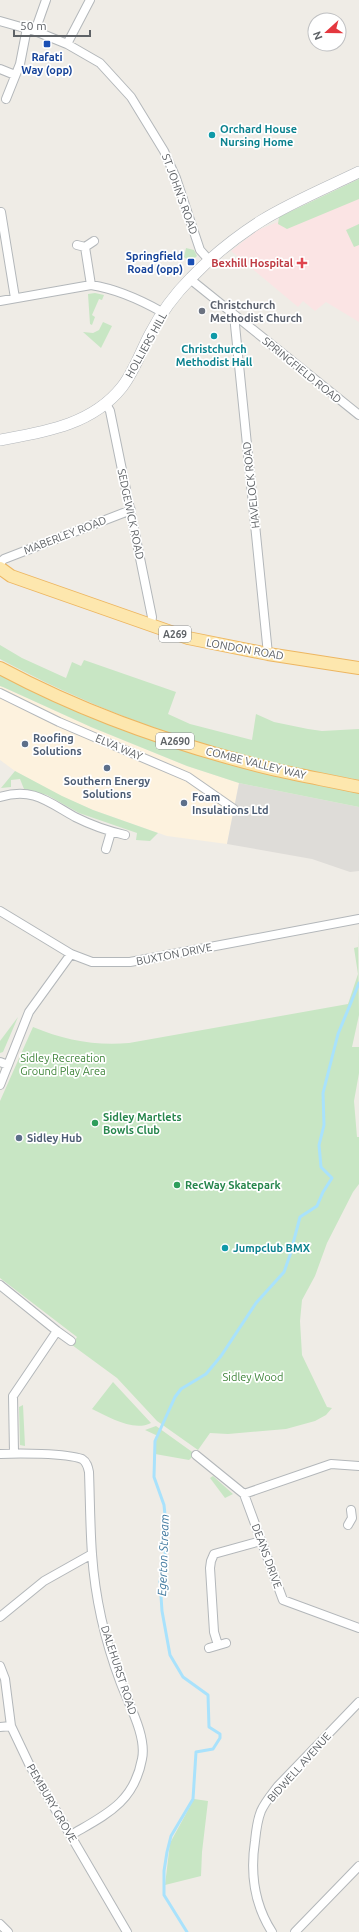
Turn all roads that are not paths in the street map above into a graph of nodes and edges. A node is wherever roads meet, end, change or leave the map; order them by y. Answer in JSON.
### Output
{"nodes":[{"id":1,"x":46,"y":0,"type":"edge"},
{"id":2,"x":90,"y":0,"type":"edge"},
{"id":3,"x":0,"y":21,"type":"edge"},
{"id":4,"x":31,"y":30,"type":"junction"},
{"id":5,"x":67,"y":44,"type":"junction"},
{"id":6,"x":0,"y":69,"type":"edge"},
{"id":7,"x":15,"y":75,"type":"junction"},
{"id":8,"x":6,"y":99,"type":"dead end"},
{"id":9,"x":359,"y":172,"type":"edge"},
{"id":10,"x":1,"y":212,"type":"dead end"},
{"id":11,"x":94,"y":241,"type":"dead end"},
{"id":12,"x":209,"y":260,"type":"junction"},
{"id":13,"x":190,"y":279,"type":"junction"},
{"id":14,"x":91,"y":285,"type":"junction"},
{"id":15,"x":15,"y":298,"type":"junction"},
{"id":16,"x":0,"y":301,"type":"edge"},
{"id":17,"x":162,"y":312,"type":"junction"},
{"id":18,"x":234,"y":316,"type":"junction"},
{"id":19,"x":106,"y":404,"type":"junction"},
{"id":20,"x":359,"y":415,"type":"edge"},
{"id":21,"x":0,"y":440,"type":"edge"},
{"id":22,"x":131,"y":510,"type":"junction"},
{"id":23,"x":0,"y":563,"type":"edge"},
{"id":24,"x":0,"y":568,"type":"edge"},
{"id":25,"x":151,"y":625,"type":"junction"},
{"id":26,"x":268,"y":654,"type":"junction"},
{"id":27,"x":0,"y":668,"type":"edge"},
{"id":28,"x":359,"y":668,"type":"edge"},
{"id":29,"x":0,"y":693,"type":"edge"},
{"id":30,"x":359,"y":787,"type":"edge"},
{"id":31,"x":0,"y":798,"type":"edge"},
{"id":32,"x":234,"y":809,"type":"dead end"},
{"id":33,"x":111,"y":832,"type":"junction"},
{"id":34,"x":125,"y":835,"type":"dead end"},
{"id":35,"x":106,"y":849,"type":"dead end"},
{"id":36,"x":0,"y":911,"type":"edge"},
{"id":37,"x":359,"y":919,"type":"edge"},
{"id":38,"x":71,"y":954,"type":"junction"},
{"id":39,"x":4,"y":1063,"type":"edge"},
{"id":40,"x":0,"y":1085,"type":"edge"},
{"id":41,"x":0,"y":1285,"type":"edge"},
{"id":42,"x":56,"y":1332,"type":"junction"},
{"id":43,"x":71,"y":1341,"type":"dead end"},
{"id":44,"x":14,"y":1453,"type":"junction"},
{"id":45,"x":0,"y":1454,"type":"edge"},
{"id":46,"x":196,"y":1455,"type":"dead end"},
{"id":47,"x":359,"y":1466,"type":"edge"},
{"id":48,"x":244,"y":1494,"type":"junction"},
{"id":49,"x":261,"y":1540,"type":"junction"},
{"id":50,"x":92,"y":1554,"type":"junction"},
{"id":51,"x":0,"y":1617,"type":"edge"},
{"id":52,"x":359,"y":1628,"type":"edge"},
{"id":53,"x":209,"y":1648,"type":"dead end"},
{"id":54,"x":0,"y":1666,"type":"edge"},
{"id":55,"x":359,"y":1702,"type":"edge"},
{"id":56,"x":11,"y":1726,"type":"junction"},
{"id":57,"x":0,"y":1727,"type":"edge"},
{"id":58,"x":71,"y":1835,"type":"junction"},
{"id":59,"x":359,"y":1866,"type":"edge"},
{"id":60,"x":0,"y":1924,"type":"edge"},
{"id":61,"x":8,"y":1932,"type":"edge"},
{"id":62,"x":127,"y":1932,"type":"edge"},
{"id":63,"x":272,"y":1932,"type":"edge"},
{"id":64,"x":295,"y":1932,"type":"edge"}],
"edges":[{"from":1,"to":4,"type":"street"},
{"from":2,"to":5,"type":"street"},
{"from":3,"to":4,"type":"street","name":"ST JOHN'S ROAD"},
{"from":4,"to":5,"type":"street","name":"ST JOHN'S ROAD"},
{"from":4,"to":7,"type":"street"},
{"from":5,"to":12,"type":"street","name":"ST JOHN'S ROAD"},
{"from":6,"to":7,"type":"street"},
{"from":7,"to":8,"type":"street"},
{"from":9,"to":12,"type":"main road","name":"HOLLIERS HILL"},
{"from":10,"to":15,"type":"street"},
{"from":11,"to":14,"type":"street"},
{"from":12,"to":13,"type":"main road","name":"HOLLIERS HILL"},
{"from":13,"to":17,"type":"main road","name":"HOLLIERS HILL"},
{"from":13,"to":18,"type":"street","name":"SPRINGFIELD ROAD"},
{"from":14,"to":15,"type":"street"},
{"from":14,"to":17,"type":"street"},
{"from":15,"to":16,"type":"street"},
{"from":17,"to":19,"type":"main road","name":"HOLLIERS HILL"},
{"from":18,"to":20,"type":"street","name":"SPRINGFIELD ROAD"},
{"from":18,"to":26,"type":"street","name":"HAVELOCK ROAD"},
{"from":19,"to":21,"type":"main road","name":"HOLLIERS HILL"},
{"from":19,"to":22,"type":"street","name":"SEDGEWICK ROAD"},
{"from":22,"to":23,"type":"street","name":"MABERLEY ROAD"},
{"from":22,"to":25,"type":"street","name":"SEDGEWICK ROAD"},
{"from":24,"to":25,"type":"main road","name":"LONDON ROAD","number":"A269"},
{"from":25,"to":26,"type":"main road","name":"LONDON ROAD","number":"A269"},
{"from":26,"to":28,"type":"main road","name":"LONDON ROAD","number":"A269"},
{"from":27,"to":30,"type":"main road","name":"COMBE VALLEY WAY","number":"A2690"},
{"from":29,"to":32,"type":"street","name":"ELVA WAY"},
{"from":31,"to":33,"type":"street"},
{"from":33,"to":34,"type":"street"},
{"from":33,"to":35,"type":"street"},
{"from":36,"to":38,"type":"street","name":"BUXTON DRIVE"},
{"from":37,"to":38,"type":"street","name":"BUXTON DRIVE"},
{"from":38,"to":39,"type":"street"},
{"from":39,"to":40,"type":"street"},
{"from":41,"to":42,"type":"street"},
{"from":42,"to":43,"type":"street"},
{"from":42,"to":44,"type":"street"},
{"from":44,"to":45,"type":"street","name":"DALEHURST ROAD"},
{"from":44,"to":50,"type":"street","name":"DALEHURST ROAD"},
{"from":46,"to":48,"type":"street"},
{"from":47,"to":48,"type":"street"},
{"from":48,"to":49,"type":"street","name":"DEANS DRIVE"},
{"from":49,"to":52,"type":"street","name":"DEANS DRIVE"},
{"from":49,"to":53,"type":"street"},
{"from":50,"to":51,"type":"street"},
{"from":50,"to":58,"type":"street","name":"DALEHURST ROAD"},
{"from":54,"to":56,"type":"street","name":"PEMBURY GROVE"},
{"from":55,"to":63,"type":"street","name":"BIDWELL AVENUE"},
{"from":56,"to":57,"type":"street"},
{"from":56,"to":58,"type":"street","name":"PEMBURY GROVE"},
{"from":58,"to":62,"type":"street","name":"PEMBURY GROVE"},
{"from":59,"to":64,"type":"street"},
{"from":60,"to":61,"type":"street"}]}
